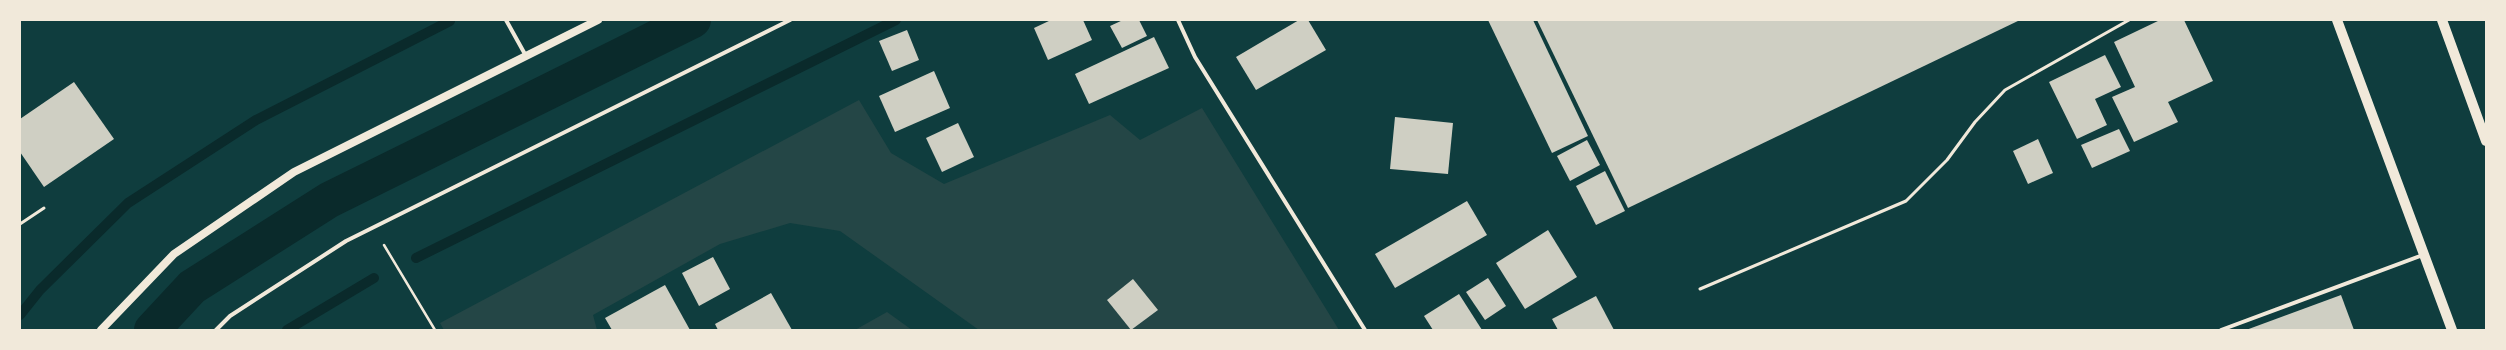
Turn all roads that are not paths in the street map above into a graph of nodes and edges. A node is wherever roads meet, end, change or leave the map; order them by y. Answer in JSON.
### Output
{"nodes":[{"id":1,"x":506,"y":20,"type":"edge"},
{"id":2,"x":598,"y":20,"type":"edge"},
{"id":3,"x":790,"y":20,"type":"edge"},
{"id":4,"x":1178,"y":20,"type":"edge"},
{"id":5,"x":2129,"y":20,"type":"edge"},
{"id":6,"x":2337,"y":20,"type":"edge"},
{"id":7,"x":2445,"y":22,"type":"edge"},
{"id":8,"x":526,"y":56,"type":"junction"},
{"id":9,"x":2486,"y":141,"type":"edge"},
{"id":10,"x":44,"y":208,"type":"dead end"},
{"id":11,"x":20,"y":224,"type":"edge"},
{"id":12,"x":2423,"y":255,"type":"junction"},
{"id":13,"x":1700,"y":289,"type":"dead end"},
{"id":14,"x":102,"y":330,"type":"edge"},
{"id":15,"x":216,"y":330,"type":"edge"},
{"id":16,"x":1365,"y":330,"type":"edge"},
{"id":17,"x":2221,"y":330,"type":"edge"},
{"id":18,"x":2452,"y":330,"type":"edge"}],
"edges":[{"from":1,"to":8,"type":"street"},
{"from":2,"to":8,"type":"main road"},
{"from":3,"to":15,"type":"street"},
{"from":4,"to":16,"type":"street"},
{"from":5,"to":13,"type":"lane"},
{"from":6,"to":12,"type":"main road"},
{"from":7,"to":9,"type":"main road"},
{"from":8,"to":14,"type":"main road"},
{"from":10,"to":11,"type":"lane"},
{"from":12,"to":17,"type":"street"},
{"from":12,"to":18,"type":"main road"}]}
